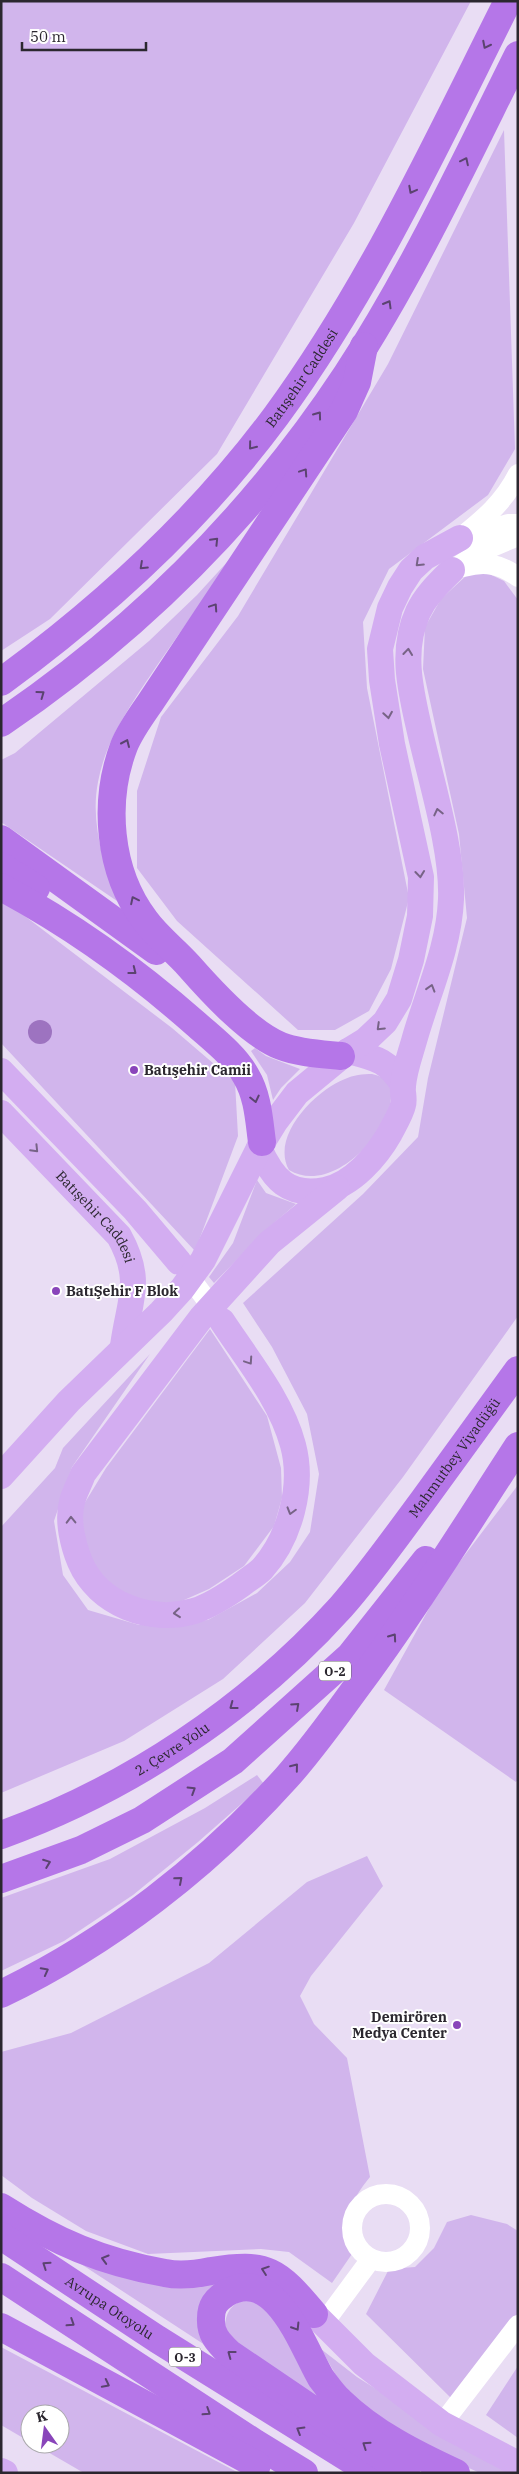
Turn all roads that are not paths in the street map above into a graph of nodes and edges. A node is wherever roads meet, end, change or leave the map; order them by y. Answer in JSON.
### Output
{"nodes":[{"id":1,"x":508,"y":1,"type":"edge"},
{"id":2,"x":518,"y":56,"type":"edge"},
{"id":3,"x":364,"y":346,"type":"junction"},
{"id":4,"x":518,"y":474,"type":"edge"},
{"id":5,"x":518,"y":524,"type":"edge"},
{"id":6,"x":518,"y":536,"type":"edge"},
{"id":7,"x":460,"y":538,"type":"junction"},
{"id":8,"x":452,"y":570,"type":"junction"},
{"id":9,"x":518,"y":577,"type":"edge"},
{"id":10,"x":1,"y":682,"type":"edge"},
{"id":11,"x":1,"y":722,"type":"edge"},
{"id":12,"x":1,"y":838,"type":"edge"},
{"id":13,"x":1,"y":866,"type":"edge"},
{"id":14,"x":1,"y":887,"type":"edge"},
{"id":15,"x":94,"y":942,"type":"junction"},
{"id":16,"x":210,"y":990,"type":"junction"},
{"id":17,"x":344,"y":1054,"type":"junction"},
{"id":18,"x":1,"y":1071,"type":"edge"},
{"id":19,"x":403,"y":1085,"type":"junction"},
{"id":20,"x":1,"y":1113,"type":"edge"},
{"id":21,"x":261,"y":1145,"type":"junction"},
{"id":22,"x":337,"y":1188,"type":"junction"},
{"id":23,"x":178,"y":1262,"type":"joint"},
{"id":24,"x":222,"y":1321,"type":"joint"},
{"id":25,"x":124,"y":1346,"type":"junction"},
{"id":26,"x":518,"y":1370,"type":"edge"},
{"id":27,"x":518,"y":1440,"type":"edge"},
{"id":28,"x":518,"y":1446,"type":"edge"},
{"id":29,"x":1,"y":1476,"type":"edge"},
{"id":30,"x":429,"y":1570,"type":"junction"},
{"id":31,"x":321,"y":1627,"type":"joint"},
{"id":32,"x":108,"y":1787,"type":"junction"},
{"id":33,"x":1,"y":1815,"type":"edge"},
{"id":34,"x":1,"y":1835,"type":"edge"},
{"id":35,"x":1,"y":1879,"type":"edge"},
{"id":36,"x":1,"y":1994,"type":"edge"},
{"id":37,"x":1,"y":2208,"type":"edge"},
{"id":38,"x":1,"y":2236,"type":"edge"},
{"id":39,"x":366,"y":2256,"type":"dead end"},
{"id":40,"x":1,"y":2277,"type":"edge"},
{"id":41,"x":318,"y":2319,"type":"junction"},
{"id":42,"x":518,"y":2325,"type":"edge"},
{"id":43,"x":1,"y":2327,"type":"edge"},
{"id":44,"x":442,"y":2424,"type":"junction"},
{"id":45,"x":518,"y":2464,"type":"edge"},
{"id":46,"x":1,"y":2471,"type":"edge"},
{"id":47,"x":5,"y":2473,"type":"edge"},
{"id":48,"x":270,"y":2473,"type":"edge"},
{"id":49,"x":304,"y":2473,"type":"edge"},
{"id":50,"x":372,"y":2473,"type":"edge"},
{"id":51,"x":406,"y":2473,"type":"edge"},
{"id":52,"x":456,"y":2473,"type":"edge"}],
"edges":[{"from":1,"to":10,"type":"highway","name":"Batışehir Caddesi","one_way":true},
{"from":3,"to":2,"type":"highway","one_way":true},
{"from":11,"to":3,"type":"highway","one_way":true},
{"from":16,"to":3,"type":"highway","one_way":true},
{"from":4,"to":7,"type":"street"},
{"from":5,"to":7,"type":"street"},
{"from":6,"to":8,"type":"street"},
{"from":7,"to":17,"type":"main road","one_way":true},
{"from":8,"to":9,"type":"street"},
{"from":19,"to":8,"type":"main road","one_way":true},
{"from":12,"to":16,"type":"highway"},
{"from":13,"to":15,"type":"highway"},
{"from":14,"to":15,"type":"highway"},
{"from":15,"to":21,"type":"highway","one_way":true},
{"from":16,"to":17,"type":"highway"},
{"from":17,"to":19,"type":"main road"},
{"from":17,"to":21,"type":"main road"},
{"from":18,"to":23,"type":"main road"},
{"from":19,"to":22,"type":"main road"},
{"from":20,"to":25,"type":"main road","name":"Batışehir Caddesi","one_way":true},
{"from":21,"to":22,"type":"main road"},
{"from":21,"to":25,"type":"main road"},
{"from":24,"to":22,"type":"main road","one_way":true},
{"from":23,"to":24,"type":"street"},
{"from":25,"to":29,"type":"main road"},
{"from":26,"to":31,"type":"highway","name":"Mahmutbey Viyadüğü"},
{"from":27,"to":30,"type":"highway","number":"O-2"},
{"from":28,"to":30,"type":"highway"},
{"from":35,"to":30,"type":"highway","number":"O-2","one_way":true},
{"from":36,"to":30,"type":"highway","one_way":true},
{"from":31,"to":32,"type":"highway","name":"2. Çevre Yolu","one_way":true},
{"from":32,"to":33,"type":"highway"},
{"from":32,"to":34,"type":"highway","name":"2. Çevre Yolu"},
{"from":41,"to":37,"type":"highway","one_way":true},
{"from":50,"to":38,"type":"highway","name":"Avrupa Otoyolu","number":"O-3","one_way":true},
{"from":39,"to":41,"type":"street"},
{"from":40,"to":49,"type":"highway","number":"O-3","one_way":true},
{"from":41,"to":44,"type":"main road"},
{"from":42,"to":44,"type":"street"},
{"from":43,"to":48,"type":"highway","one_way":true},
{"from":44,"to":45,"type":"main road"},
{"from":46,"to":47,"type":"main road"},
{"from":51,"to":52,"type":"highway","one_way":true}]}
